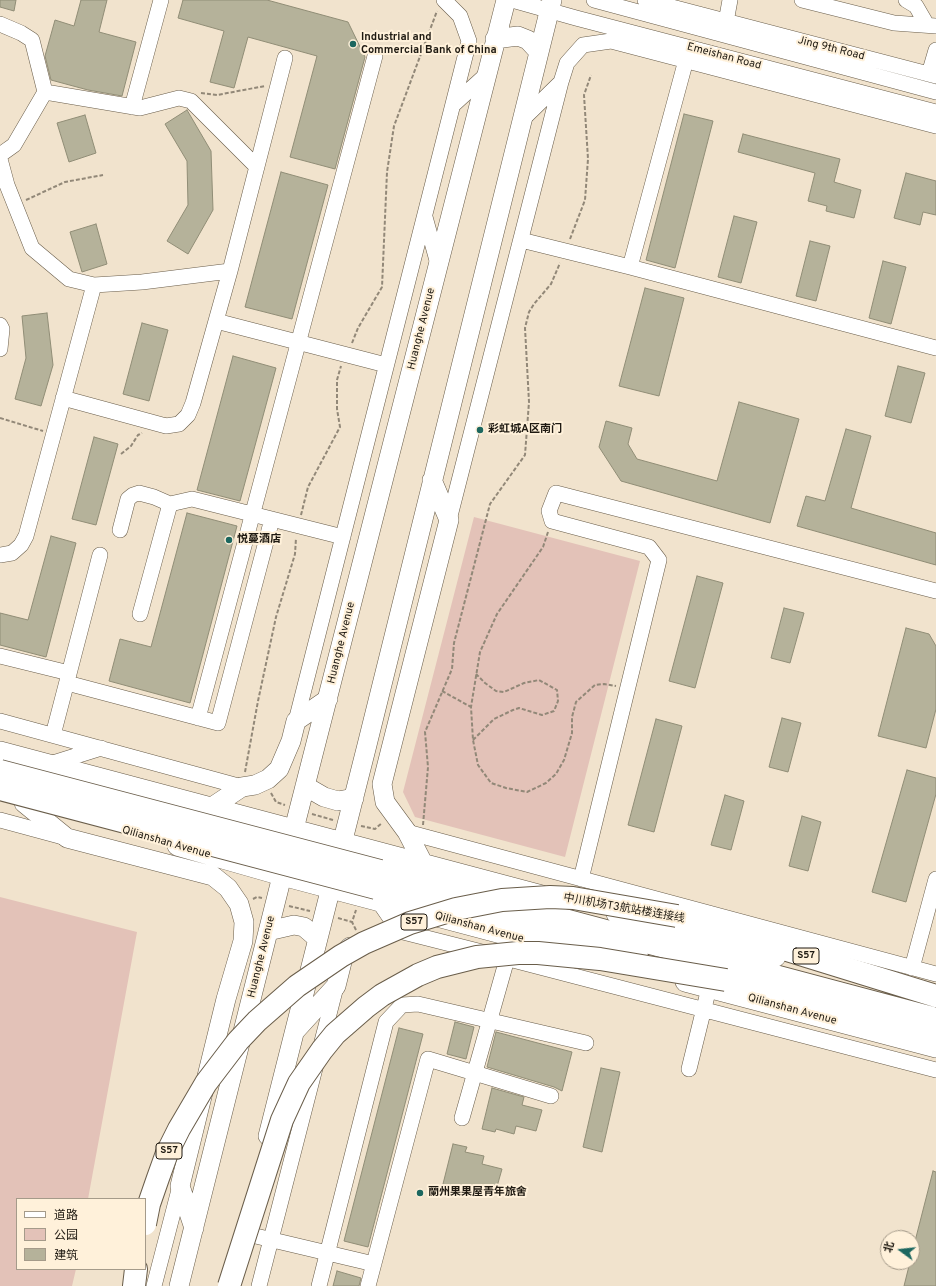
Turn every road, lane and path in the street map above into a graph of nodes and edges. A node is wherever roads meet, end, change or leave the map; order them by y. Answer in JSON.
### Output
{"nodes":[{"id":1,"x":160,"y":0,"type":"edge"},
{"id":2,"x":506,"y":0,"type":"edge"},
{"id":3,"x":512,"y":0,"type":"edge"},
{"id":4,"x":594,"y":0,"type":"edge"},
{"id":5,"x":645,"y":0,"type":"edge"},
{"id":6,"x":730,"y":0,"type":"edge"},
{"id":7,"x":802,"y":0,"type":"edge"},
{"id":8,"x":906,"y":0,"type":"edge"},
{"id":9,"x":441,"y":4,"type":"edge"},
{"id":10,"x":550,"y":5,"type":"edge"},
{"id":11,"x":726,"y":22,"type":"junction"},
{"id":12,"x":0,"y":24,"type":"edge"},
{"id":13,"x":932,"y":25,"type":"edge"},
{"id":14,"x":496,"y":39,"type":"junction"},
{"id":15,"x":936,"y":50,"type":"edge"},
{"id":16,"x":539,"y":52,"type":"junction"},
{"id":17,"x":375,"y":56,"type":"dead end"},
{"id":18,"x":285,"y":58,"type":"dead end"},
{"id":19,"x":686,"y":60,"type":"junction"},
{"id":20,"x":486,"y":75,"type":"junction"},
{"id":21,"x":591,"y":75,"type":"dead end"},
{"id":22,"x":933,"y":75,"type":"edge"},
{"id":23,"x":561,"y":82,"type":"junction"},
{"id":24,"x":278,"y":84,"type":"junction"},
{"id":25,"x":45,"y":92,"type":"junction"},
{"id":26,"x":936,"y":92,"type":"edge"},
{"id":27,"x":179,"y":98,"type":"junction"},
{"id":28,"x":453,"y":105,"type":"junction"},
{"id":29,"x":132,"y":107,"type":"junction"},
{"id":30,"x":936,"y":112,"type":"edge"},
{"id":31,"x":522,"y":120,"type":"junction"},
{"id":32,"x":936,"y":126,"type":"edge"},
{"id":33,"x":0,"y":155,"type":"edge"},
{"id":34,"x":0,"y":159,"type":"edge"},
{"id":35,"x":257,"y":166,"type":"junction"},
{"id":36,"x":103,"y":175,"type":"dead end"},
{"id":37,"x":15,"y":205,"type":"junction"},
{"id":38,"x":424,"y":216,"type":"junction"},
{"id":39,"x":520,"y":240,"type":"junction"},
{"id":40,"x":566,"y":251,"type":"junction"},
{"id":41,"x":438,"y":264,"type":"junction"},
{"id":42,"x":630,"y":267,"type":"junction"},
{"id":43,"x":230,"y":271,"type":"junction"},
{"id":44,"x":94,"y":285,"type":"junction"},
{"id":45,"x":216,"y":321,"type":"junction"},
{"id":46,"x":0,"y":325,"type":"edge"},
{"id":47,"x":298,"y":342,"type":"junction"},
{"id":48,"x":0,"y":348,"type":"edge"},
{"id":49,"x":936,"y":348,"type":"edge"},
{"id":50,"x":348,"y":355,"type":"junction"},
{"id":51,"x":386,"y":365,"type":"junction"},
{"id":52,"x":63,"y":398,"type":"junction"},
{"id":53,"x":0,"y":418,"type":"edge"},
{"id":54,"x":156,"y":424,"type":"junction"},
{"id":55,"x":53,"y":435,"type":"junction"},
{"id":56,"x":121,"y":454,"type":"dead end"},
{"id":57,"x":432,"y":480,"type":"junction"},
{"id":58,"x":170,"y":504,"type":"junction"},
{"id":59,"x":252,"y":514,"type":"junction"},
{"id":60,"x":272,"y":519,"type":"junction"},
{"id":61,"x":449,"y":520,"type":"junction"},
{"id":62,"x":552,"y":521,"type":"junction"},
{"id":63,"x":298,"y":526,"type":"junction"},
{"id":64,"x":120,"y":530,"type":"dead end"},
{"id":65,"x":343,"y":537,"type":"junction"},
{"id":66,"x":0,"y":555,"type":"edge"},
{"id":67,"x":100,"y":555,"type":"dead end"},
{"id":68,"x":936,"y":591,"type":"edge"},
{"id":69,"x":140,"y":614,"type":"dead end"},
{"id":70,"x":0,"y":656,"type":"edge"},
{"id":71,"x":476,"y":674,"type":"junction"},
{"id":72,"x":68,"y":678,"type":"junction"},
{"id":73,"x":627,"y":688,"type":"junction"},
{"id":74,"x":442,"y":691,"type":"junction"},
{"id":75,"x":328,"y":699,"type":"junction"},
{"id":76,"x":472,"y":707,"type":"junction"},
{"id":77,"x":198,"y":718,"type":"junction"},
{"id":78,"x":0,"y":721,"type":"edge"},
{"id":79,"x":296,"y":721,"type":"junction"},
{"id":80,"x":398,"y":722,"type":"junction"},
{"id":81,"x":53,"y":735,"type":"junction"},
{"id":82,"x":473,"y":740,"type":"junction"},
{"id":83,"x":101,"y":748,"type":"junction"},
{"id":84,"x":366,"y":749,"type":"junction"},
{"id":85,"x":0,"y":750,"type":"edge"},
{"id":86,"x":50,"y":764,"type":"junction"},
{"id":87,"x":0,"y":771,"type":"edge"},
{"id":88,"x":305,"y":786,"type":"junction"},
{"id":89,"x":242,"y":787,"type":"junction"},
{"id":90,"x":0,"y":789,"type":"edge"},
{"id":91,"x":0,"y":797,"type":"edge"},
{"id":92,"x":354,"y":798,"type":"junction"},
{"id":93,"x":24,"y":804,"type":"junction"},
{"id":94,"x":212,"y":807,"type":"junction"},
{"id":95,"x":0,"y":820,"type":"edge"},
{"id":96,"x":294,"y":829,"type":"junction"},
{"id":97,"x":415,"y":834,"type":"junction"},
{"id":98,"x":67,"y":838,"type":"junction"},
{"id":99,"x":343,"y":842,"type":"junction"},
{"id":100,"x":423,"y":863,"type":"junction"},
{"id":101,"x":282,"y":876,"type":"junction"},
{"id":102,"x":581,"y":878,"type":"junction"},
{"id":103,"x":936,"y":878,"type":"edge"},
{"id":104,"x":331,"y":889,"type":"junction"},
{"id":105,"x":275,"y":902,"type":"junction"},
{"id":106,"x":379,"y":902,"type":"junction"},
{"id":107,"x":239,"y":904,"type":"junction"},
{"id":108,"x":324,"y":915,"type":"junction"},
{"id":109,"x":352,"y":922,"type":"dead end"},
{"id":110,"x":268,"y":931,"type":"junction"},
{"id":111,"x":399,"y":931,"type":"junction"},
{"id":112,"x":318,"y":939,"type":"junction"},
{"id":113,"x":262,"y":956,"type":"junction"},
{"id":114,"x":507,"y":959,"type":"junction"},
{"id":115,"x":912,"y":968,"type":"junction"},
{"id":116,"x":936,"y":974,"type":"edge"},
{"id":117,"x":717,"y":984,"type":"junction"},
{"id":118,"x":336,"y":986,"type":"junction"},
{"id":119,"x":936,"y":996,"type":"edge"},
{"id":120,"x":226,"y":999,"type":"junction"},
{"id":121,"x":936,"y":1000,"type":"edge"},
{"id":122,"x":704,"y":1009,"type":"junction"},
{"id":123,"x":936,"y":1019,"type":"edge"},
{"id":124,"x":490,"y":1020,"type":"junction"},
{"id":125,"x":294,"y":1032,"type":"junction"},
{"id":126,"x":936,"y":1036,"type":"edge"},
{"id":127,"x":586,"y":1043,"type":"dead end"},
{"id":128,"x":936,"y":1048,"type":"edge"},
{"id":129,"x":688,"y":1069,"type":"dead end"},
{"id":130,"x":936,"y":1070,"type":"edge"},
{"id":131,"x":475,"y":1073,"type":"junction"},
{"id":132,"x":551,"y":1096,"type":"dead end"},
{"id":133,"x":462,"y":1118,"type":"dead end"},
{"id":134,"x":180,"y":1186,"type":"junction"},
{"id":135,"x":146,"y":1219,"type":"edge"},
{"id":136,"x":194,"y":1228,"type":"junction"},
{"id":137,"x":243,"y":1233,"type":"junction"},
{"id":138,"x":271,"y":1239,"type":"junction"},
{"id":139,"x":327,"y":1253,"type":"junction"},
{"id":140,"x":374,"y":1264,"type":"junction"},
{"id":141,"x":136,"y":1270,"type":"edge"},
{"id":142,"x":134,"y":1286,"type":"edge"},
{"id":143,"x":154,"y":1286,"type":"edge"},
{"id":144,"x":179,"y":1286,"type":"edge"},
{"id":145,"x":229,"y":1286,"type":"edge"},
{"id":146,"x":259,"y":1286,"type":"edge"},
{"id":147,"x":319,"y":1286,"type":"edge"},
{"id":148,"x":368,"y":1286,"type":"edge"}],
"edges":[{"from":1,"to":29,"type":"street"},
{"from":2,"to":14,"type":"main road","name":"Huanghe Avenue"},
{"from":3,"to":10,"type":"street","name":"Emeishan Road"},
{"from":4,"to":26,"type":"street","name":"Emeishan Road"},
{"from":5,"to":11,"type":"street","name":"Jing 9th Road"},
{"from":6,"to":11,"type":"street"},
{"from":7,"to":13,"type":"street"},
{"from":8,"to":13,"type":"street"},
{"from":9,"to":28,"type":"street"},
{"from":9,"to":50,"type":"path"},
{"from":10,"to":16,"type":"main road"},
{"from":10,"to":30,"type":"street","name":"Emeishan Road"},
{"from":11,"to":22,"type":"street","name":"Jing 9th Road"},
{"from":12,"to":25,"type":"street"},
{"from":14,"to":16,"type":"main road"},
{"from":14,"to":20,"type":"main road","name":"Huanghe Avenue"},
{"from":15,"to":22,"type":"street"},
{"from":16,"to":31,"type":"main road"},
{"from":17,"to":47,"type":"street"},
{"from":18,"to":24,"type":"street"},
{"from":19,"to":23,"type":"street"},
{"from":19,"to":32,"type":"street"},
{"from":19,"to":42,"type":"street"},
{"from":20,"to":28,"type":"street"},
{"from":20,"to":41,"type":"main road","name":"Huanghe Avenue"},
{"from":21,"to":40,"type":"path"},
{"from":23,"to":31,"type":"street"},
{"from":23,"to":39,"type":"street"},
{"from":24,"to":27,"type":"path"},
{"from":24,"to":35,"type":"street"},
{"from":25,"to":29,"type":"street"},
{"from":25,"to":33,"type":"street"},
{"from":27,"to":29,"type":"street"},
{"from":27,"to":35,"type":"street"},
{"from":28,"to":38,"type":"street"},
{"from":31,"to":57,"type":"main road"},
{"from":34,"to":37,"type":"street"},
{"from":35,"to":43,"type":"street"},
{"from":36,"to":37,"type":"path"},
{"from":37,"to":44,"type":"street"},
{"from":38,"to":41,"type":"street"},
{"from":38,"to":51,"type":"street"},
{"from":39,"to":40,"type":"street"},
{"from":39,"to":61,"type":"street"},
{"from":40,"to":42,"type":"street"},
{"from":40,"to":74,"type":"path"},
{"from":41,"to":75,"type":"main road","name":"Huanghe Avenue"},
{"from":42,"to":49,"type":"street"},
{"from":43,"to":44,"type":"street"},
{"from":43,"to":45,"type":"street"},
{"from":44,"to":52,"type":"street"},
{"from":45,"to":47,"type":"street"},
{"from":45,"to":54,"type":"street"},
{"from":46,"to":48,"type":"street"},
{"from":47,"to":50,"type":"street"},
{"from":47,"to":59,"type":"street"},
{"from":50,"to":51,"type":"street"},
{"from":50,"to":63,"type":"path"},
{"from":51,"to":65,"type":"street"},
{"from":52,"to":54,"type":"street"},
{"from":52,"to":55,"type":"street"},
{"from":53,"to":55,"type":"path"},
{"from":54,"to":56,"type":"path"},
{"from":55,"to":66,"type":"street"},
{"from":57,"to":61,"type":"main road"},
{"from":57,"to":84,"type":"main road"},
{"from":58,"to":59,"type":"street"},
{"from":58,"to":64,"type":"street"},
{"from":58,"to":69,"type":"street"},
{"from":59,"to":60,"type":"street"},
{"from":59,"to":77,"type":"street"},
{"from":60,"to":63,"type":"street"},
{"from":60,"to":77,"type":"street"},
{"from":61,"to":80,"type":"main road"},
{"from":62,"to":68,"type":"street"},
{"from":62,"to":71,"type":"path"},
{"from":62,"to":73,"type":"street"},
{"from":63,"to":65,"type":"street"},
{"from":63,"to":89,"type":"path"},
{"from":65,"to":79,"type":"street"},
{"from":67,"to":72,"type":"street"},
{"from":70,"to":72,"type":"street"},
{"from":71,"to":76,"type":"path"},
{"from":71,"to":82,"type":"path"},
{"from":72,"to":77,"type":"street"},
{"from":72,"to":81,"type":"street"},
{"from":73,"to":82,"type":"path"},
{"from":73,"to":102,"type":"street"},
{"from":74,"to":76,"type":"path"},
{"from":74,"to":97,"type":"path"},
{"from":75,"to":79,"type":"main road"},
{"from":75,"to":88,"type":"main road","name":"Huanghe Avenue"},
{"from":76,"to":82,"type":"path"},
{"from":78,"to":81,"type":"street"},
{"from":79,"to":89,"type":"main road"},
{"from":80,"to":84,"type":"main road"},
{"from":80,"to":97,"type":"main road"},
{"from":81,"to":83,"type":"street"},
{"from":83,"to":86,"type":"street"},
{"from":83,"to":89,"type":"street"},
{"from":84,"to":92,"type":"main road"},
{"from":85,"to":86,"type":"main road"},
{"from":86,"to":94,"type":"main road"},
{"from":87,"to":123,"type":"highway","bridge":true},
{"from":88,"to":92,"type":"main road"},
{"from":88,"to":96,"type":"main road","name":"Huanghe Avenue"},
{"from":89,"to":94,"type":"main road"},
{"from":90,"to":117,"type":"highway","bridge":true},
{"from":91,"to":93,"type":"main road","name":"Qilianshan Avenue"},
{"from":92,"to":99,"type":"main road"},
{"from":93,"to":98,"type":"main road"},
{"from":93,"to":101,"type":"main road","name":"Qilianshan Avenue"},
{"from":94,"to":96,"type":"main road"},
{"from":95,"to":98,"type":"street"},
{"from":96,"to":99,"type":"main road"},
{"from":96,"to":101,"type":"main road","name":"Huanghe Avenue"},
{"from":97,"to":100,"type":"main road"},
{"from":97,"to":102,"type":"street"},
{"from":98,"to":107,"type":"main road"},
{"from":99,"to":100,"type":"main road"},
{"from":99,"to":104,"type":"main road"},
{"from":100,"to":121,"type":"main road"},
{"from":101,"to":104,"type":"main road","name":"Qilianshan Avenue"},
{"from":101,"to":105,"type":"main road","name":"Huanghe Avenue"},
{"from":102,"to":115,"type":"street"},
{"from":103,"to":115,"type":"street"},
{"from":104,"to":106,"type":"main road","name":"Qilianshan Avenue"},
{"from":104,"to":108,"type":"main road"},
{"from":105,"to":107,"type":"path"},
{"from":105,"to":108,"type":"path"},
{"from":105,"to":110,"type":"main road","name":"Huanghe Avenue"},
{"from":106,"to":111,"type":"street"},
{"from":106,"to":117,"type":"main road","name":"Qilianshan Avenue"},
{"from":107,"to":120,"type":"main road"},
{"from":108,"to":109,"type":"path"},
{"from":108,"to":112,"type":"main road"},
{"from":110,"to":112,"type":"main road"},
{"from":110,"to":113,"type":"main road","name":"Huanghe Avenue"},
{"from":111,"to":114,"type":"street"},
{"from":111,"to":118,"type":"main road"},
{"from":112,"to":125,"type":"main road"},
{"from":113,"to":120,"type":"main road"},
{"from":113,"to":136,"type":"main road","name":"Huanghe Avenue"},
{"from":114,"to":122,"type":"street"},
{"from":114,"to":124,"type":"street"},
{"from":115,"to":116,"type":"street"},
{"from":117,"to":122,"type":"street"},
{"from":117,"to":126,"type":"highway"},
{"from":117,"to":128,"type":"main road","name":"Qilianshan Avenue"},
{"from":117,"to":145,"type":"highway","bridge":true},
{"from":118,"to":125,"type":"main road"},
{"from":118,"to":138,"type":"street"},
{"from":119,"to":135,"type":"highway","name":"中川机场T3航站楼连接线","number":"S57","bridge":true},
{"from":120,"to":134,"type":"main road"},
{"from":122,"to":129,"type":"street"},
{"from":122,"to":130,"type":"street"},
{"from":124,"to":127,"type":"street"},
{"from":124,"to":131,"type":"street"},
{"from":124,"to":139,"type":"street"},
{"from":125,"to":137,"type":"main road"},
{"from":131,"to":132,"type":"street"},
{"from":131,"to":133,"type":"street"},
{"from":131,"to":140,"type":"street"},
{"from":134,"to":136,"type":"main road"},
{"from":134,"to":143,"type":"street"},
{"from":136,"to":144,"type":"main road","name":"Huanghe Avenue"},
{"from":137,"to":138,"type":"street"},
{"from":137,"to":145,"type":"main road"},
{"from":138,"to":139,"type":"street"},
{"from":138,"to":146,"type":"street"},
{"from":139,"to":140,"type":"street"},
{"from":139,"to":147,"type":"street"},
{"from":140,"to":148,"type":"street"},
{"from":141,"to":142,"type":"highway"}]}
